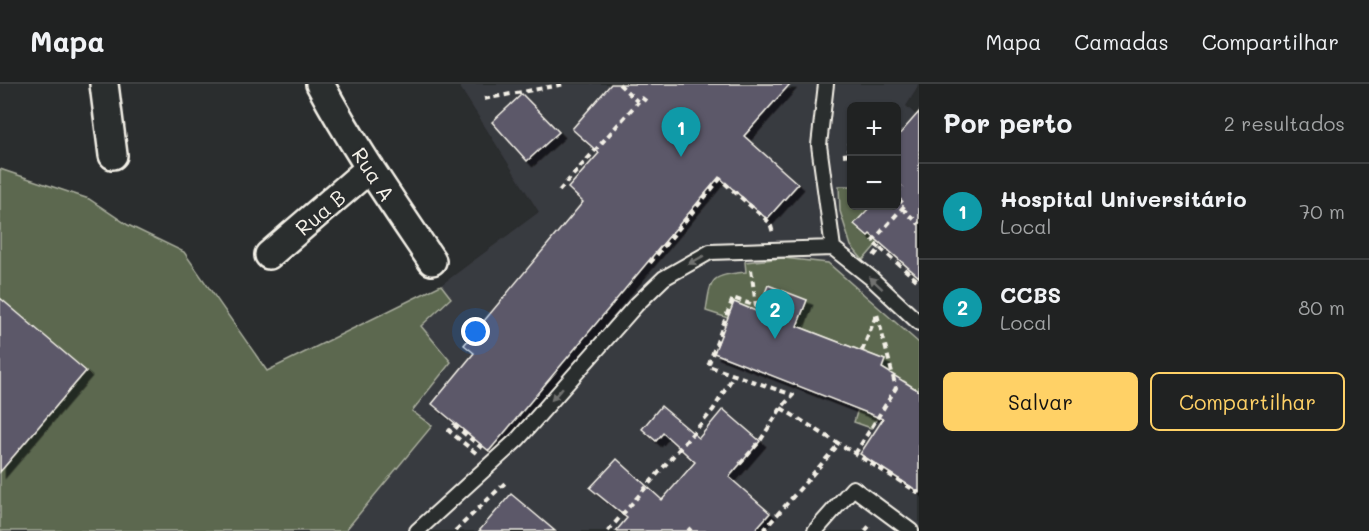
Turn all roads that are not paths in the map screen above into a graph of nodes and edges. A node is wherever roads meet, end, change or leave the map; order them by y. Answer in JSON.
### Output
{"nodes":[{"id":1,"x":104,"y":84,"type":"edge"},
{"id":2,"x":320,"y":84,"type":"edge"},
{"id":3,"x":826,"y":84,"type":"edge"},
{"id":4,"x":113,"y":155,"type":"dead end"},
{"id":5,"x":370,"y":168,"type":"junction"},
{"id":6,"x":833,"y":248,"type":"junction"},
{"id":7,"x":269,"y":255,"type":"dead end"},
{"id":8,"x":432,"y":261,"type":"dead end"},
{"id":9,"x":919,"y":323,"type":"edge"},
{"id":10,"x":417,"y":531,"type":"edge"},
{"id":11,"x":816,"y":531,"type":"edge"},
{"id":12,"x":911,"y":531,"type":"edge"}],
"edges":[{"from":1,"to":4,"type":"street"},
{"from":2,"to":5,"type":"street","name":"Rua A"},
{"from":3,"to":6,"type":"lane"},
{"from":5,"to":7,"type":"street","name":"Rua B"},
{"from":5,"to":8,"type":"street","name":"Rua A"},
{"from":9,"to":6,"type":"lane","one_way":true},
{"from":6,"to":10,"type":"lane","one_way":true},
{"from":11,"to":12,"type":"lane"}]}
